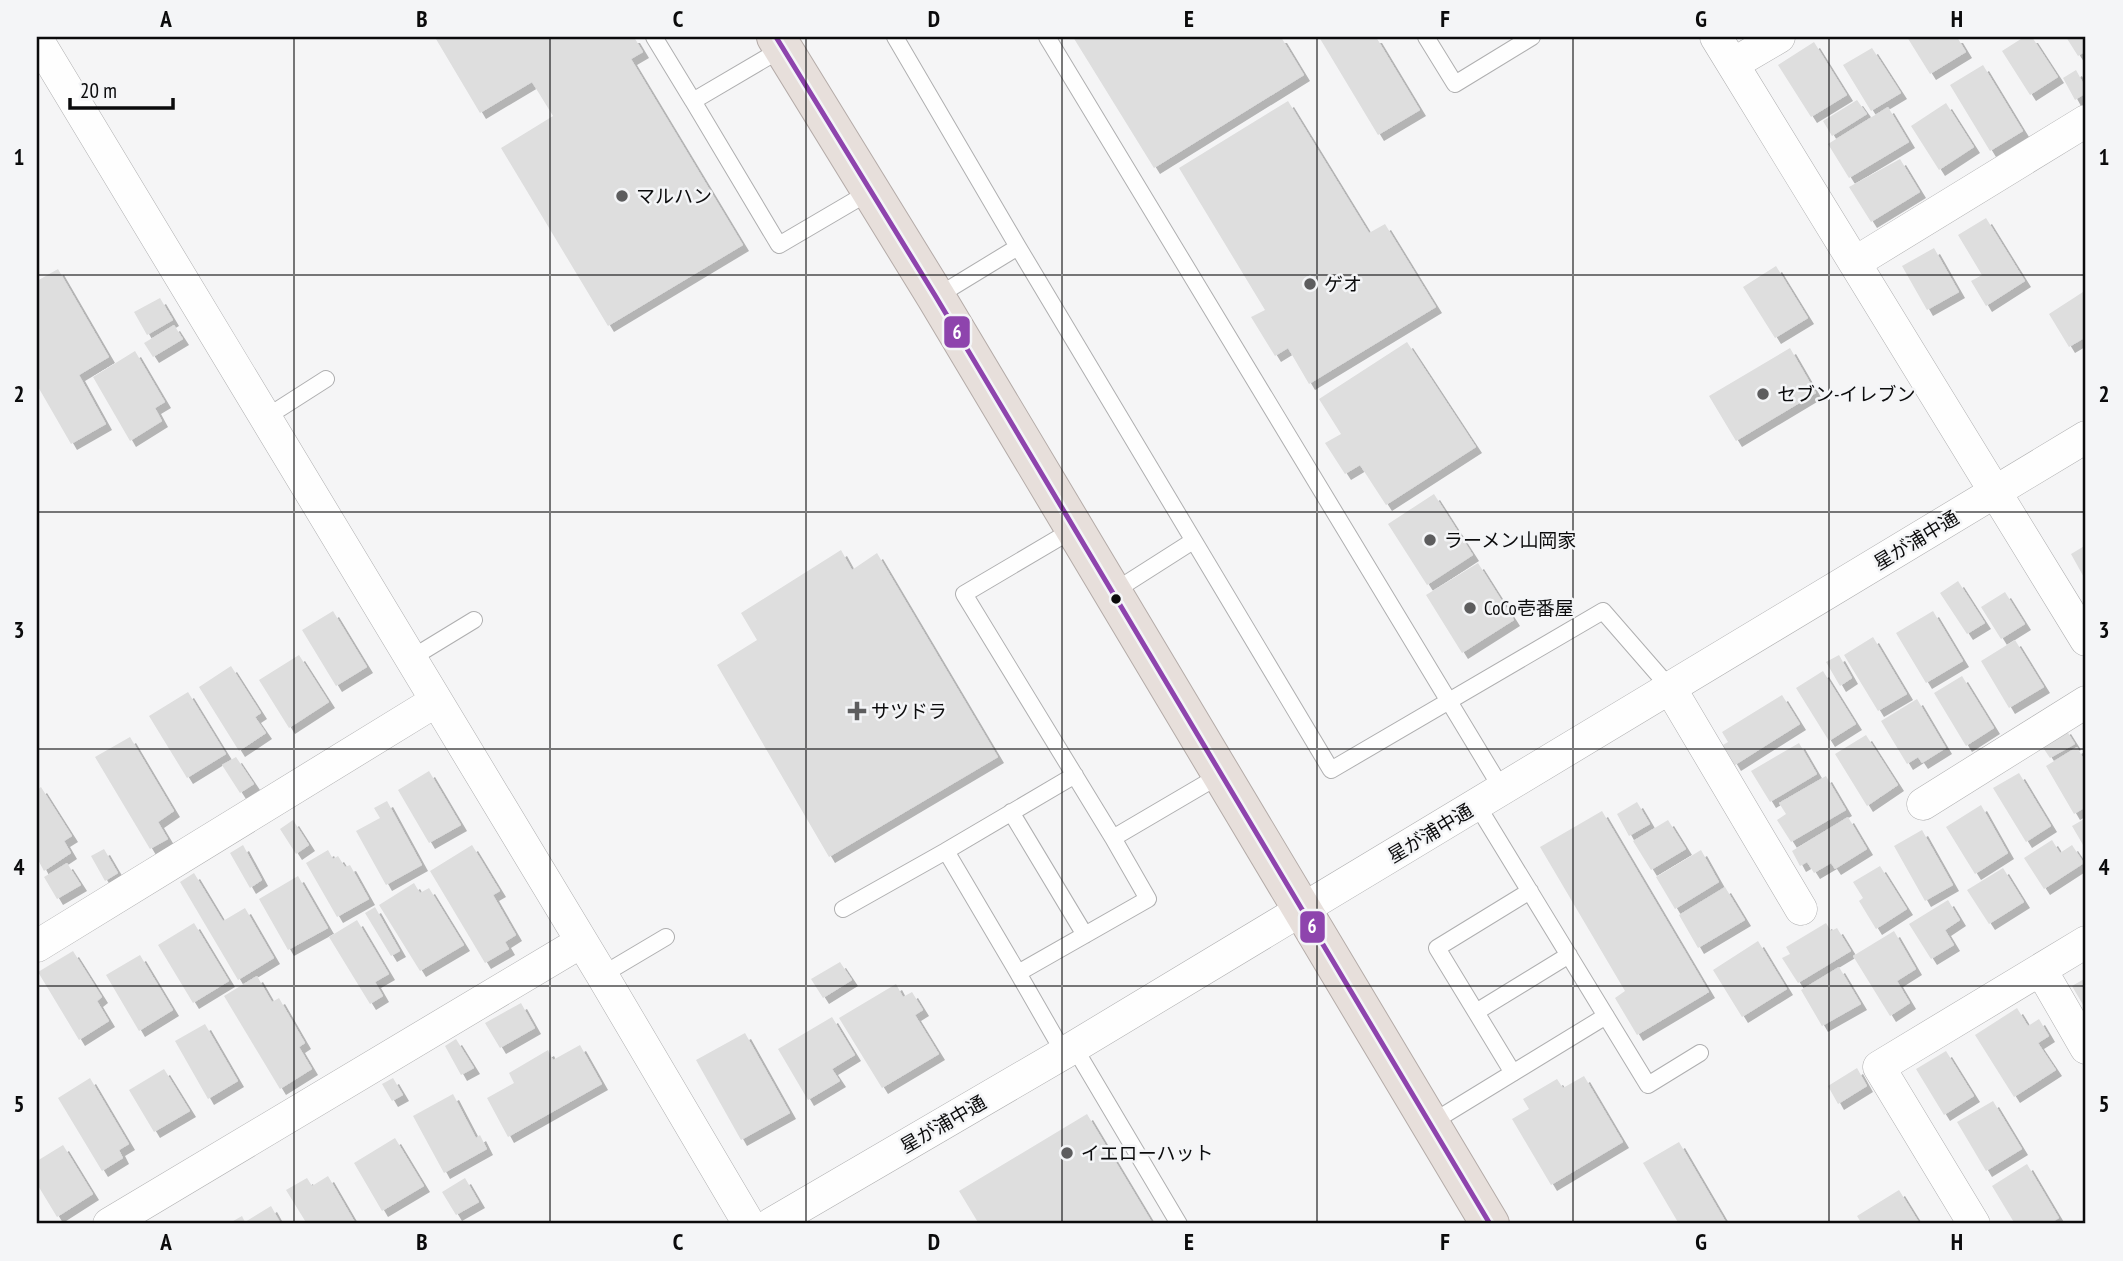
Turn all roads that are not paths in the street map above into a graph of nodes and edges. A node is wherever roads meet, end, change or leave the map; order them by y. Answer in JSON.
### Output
{"nodes":[{"id":1,"x":654,"y":37,"type":"edge"},
{"id":2,"x":895,"y":37,"type":"edge"},
{"id":3,"x":1047,"y":37,"type":"edge"},
{"id":4,"x":1426,"y":37,"type":"edge"},
{"id":5,"x":1532,"y":37,"type":"edge"},
{"id":6,"x":1716,"y":37,"type":"edge"},
{"id":7,"x":1779,"y":37,"type":"edge"},
{"id":8,"x":779,"y":42,"type":"edge"},
{"id":9,"x":44,"y":44,"type":"edge"},
{"id":10,"x":1733,"y":64,"type":"junction"},
{"id":11,"x":693,"y":101,"type":"junction"},
{"id":12,"x":2086,"y":121,"type":"edge"},
{"id":13,"x":870,"y":191,"type":"junction"},
{"id":14,"x":1017,"y":247,"type":"junction"},
{"id":15,"x":1856,"y":262,"type":"junction"},
{"id":16,"x":936,"y":297,"type":"junction"},
{"id":17,"x":326,"y":379,"type":"dead end"},
{"id":18,"x":265,"y":418,"type":"junction"},
{"id":19,"x":2086,"y":438,"type":"edge"},
{"id":20,"x":1997,"y":492,"type":"junction"},
{"id":21,"x":1075,"y":528,"type":"junction"},
{"id":22,"x":1193,"y":541,"type":"junction"},
{"id":23,"x":1113,"y":592,"type":"junction"},
{"id":24,"x":474,"y":620,"type":"dead end"},
{"id":25,"x":2086,"y":640,"type":"edge"},
{"id":26,"x":411,"y":659,"type":"junction"},
{"id":27,"x":1670,"y":688,"type":"junction"},
{"id":28,"x":436,"y":701,"type":"junction"},
{"id":29,"x":2086,"y":702,"type":"edge"},
{"id":30,"x":1450,"y":703,"type":"junction"},
{"id":31,"x":1222,"y":774,"type":"junction"},
{"id":32,"x":1075,"y":775,"type":"junction"},
{"id":33,"x":1490,"y":797,"type":"junction"},
{"id":34,"x":1923,"y":804,"type":"dead end"},
{"id":35,"x":1011,"y":813,"type":"junction"},
{"id":36,"x":1113,"y":838,"type":"junction"},
{"id":37,"x":946,"y":851,"type":"junction"},
{"id":38,"x":1530,"y":891,"type":"junction"},
{"id":39,"x":843,"y":909,"type":"dead end"},
{"id":40,"x":1304,"y":909,"type":"junction"},
{"id":41,"x":1801,"y":909,"type":"dead end"},
{"id":42,"x":1085,"y":935,"type":"junction"},
{"id":43,"x":666,"y":937,"type":"dead end"},
{"id":44,"x":581,"y":942,"type":"junction"},
{"id":45,"x":2086,"y":942,"type":"edge"},
{"id":46,"x":37,"y":946,"type":"edge"},
{"id":47,"x":1569,"y":955,"type":"junction"},
{"id":48,"x":2041,"y":970,"type":"junction"},
{"id":49,"x":1018,"y":973,"type":"junction"},
{"id":50,"x":601,"y":975,"type":"junction"},
{"id":51,"x":1476,"y":1012,"type":"junction"},
{"id":52,"x":1606,"y":1016,"type":"junction"},
{"id":53,"x":2086,"y":1048,"type":"edge"},
{"id":54,"x":1069,"y":1050,"type":"junction"},
{"id":55,"x":1700,"y":1053,"type":"dead end"},
{"id":56,"x":1513,"y":1073,"type":"junction"},
{"id":57,"x":1431,"y":1123,"type":"junction"},
{"id":58,"x":109,"y":1224,"type":"edge"},
{"id":59,"x":749,"y":1224,"type":"edge"},
{"id":60,"x":771,"y":1224,"type":"edge"},
{"id":61,"x":1179,"y":1224,"type":"edge"},
{"id":62,"x":1490,"y":1224,"type":"edge"},
{"id":63,"x":1974,"y":1224,"type":"edge"}],
"edges":[{"from":1,"to":11,"type":"lane"},
{"from":2,"to":14,"type":"lane"},
{"from":3,"to":30,"type":"lane"},
{"from":4,"to":5,"type":"lane"},
{"from":6,"to":10,"type":"street"},
{"from":7,"to":10,"type":"street"},
{"from":8,"to":11,"type":"lane"},
{"from":8,"to":13,"type":"highway"},
{"from":9,"to":18,"type":"street"},
{"from":10,"to":15,"type":"street"},
{"from":11,"to":13,"type":"lane"},
{"from":12,"to":15,"type":"street"},
{"from":13,"to":16,"type":"highway"},
{"from":14,"to":16,"type":"lane"},
{"from":14,"to":22,"type":"lane"},
{"from":15,"to":20,"type":"street"},
{"from":16,"to":21,"type":"highway"},
{"from":17,"to":18,"type":"lane"},
{"from":18,"to":26,"type":"street"},
{"from":19,"to":20,"type":"street","name":"星が浦中通"},
{"from":20,"to":25,"type":"street"},
{"from":20,"to":27,"type":"street","name":"星が浦中通"},
{"from":21,"to":23,"type":"highway"},
{"from":21,"to":32,"type":"lane"},
{"from":22,"to":23,"type":"lane"},
{"from":22,"to":30,"type":"lane"},
{"from":23,"to":31,"type":"highway"},
{"from":24,"to":26,"type":"lane"},
{"from":26,"to":28,"type":"street"},
{"from":27,"to":30,"type":"lane"},
{"from":27,"to":33,"type":"street","name":"星が浦中通"},
{"from":27,"to":41,"type":"street"},
{"from":28,"to":44,"type":"street"},
{"from":28,"to":46,"type":"street"},
{"from":29,"to":34,"type":"street"},
{"from":30,"to":33,"type":"lane"},
{"from":31,"to":36,"type":"lane"},
{"from":31,"to":40,"type":"highway"},
{"from":32,"to":35,"type":"lane"},
{"from":32,"to":36,"type":"lane"},
{"from":33,"to":38,"type":"lane"},
{"from":33,"to":40,"type":"street","name":"星が浦中通"},
{"from":35,"to":37,"type":"lane"},
{"from":35,"to":42,"type":"lane"},
{"from":36,"to":42,"type":"lane"},
{"from":37,"to":39,"type":"lane"},
{"from":37,"to":49,"type":"lane"},
{"from":38,"to":47,"type":"lane"},
{"from":38,"to":51,"type":"lane"},
{"from":40,"to":54,"type":"street","name":"星が浦中通"},
{"from":40,"to":57,"type":"highway"},
{"from":42,"to":49,"type":"lane"},
{"from":43,"to":50,"type":"lane"},
{"from":44,"to":50,"type":"street"},
{"from":44,"to":58,"type":"street"},
{"from":45,"to":48,"type":"street"},
{"from":47,"to":51,"type":"lane"},
{"from":47,"to":52,"type":"lane"},
{"from":48,"to":53,"type":"street"},
{"from":48,"to":63,"type":"street"},
{"from":49,"to":54,"type":"lane"},
{"from":50,"to":59,"type":"street"},
{"from":51,"to":56,"type":"lane"},
{"from":52,"to":55,"type":"lane"},
{"from":52,"to":56,"type":"lane"},
{"from":54,"to":60,"type":"street","name":"星が浦中通"},
{"from":54,"to":61,"type":"lane"},
{"from":56,"to":57,"type":"lane"},
{"from":57,"to":62,"type":"highway"}]}
